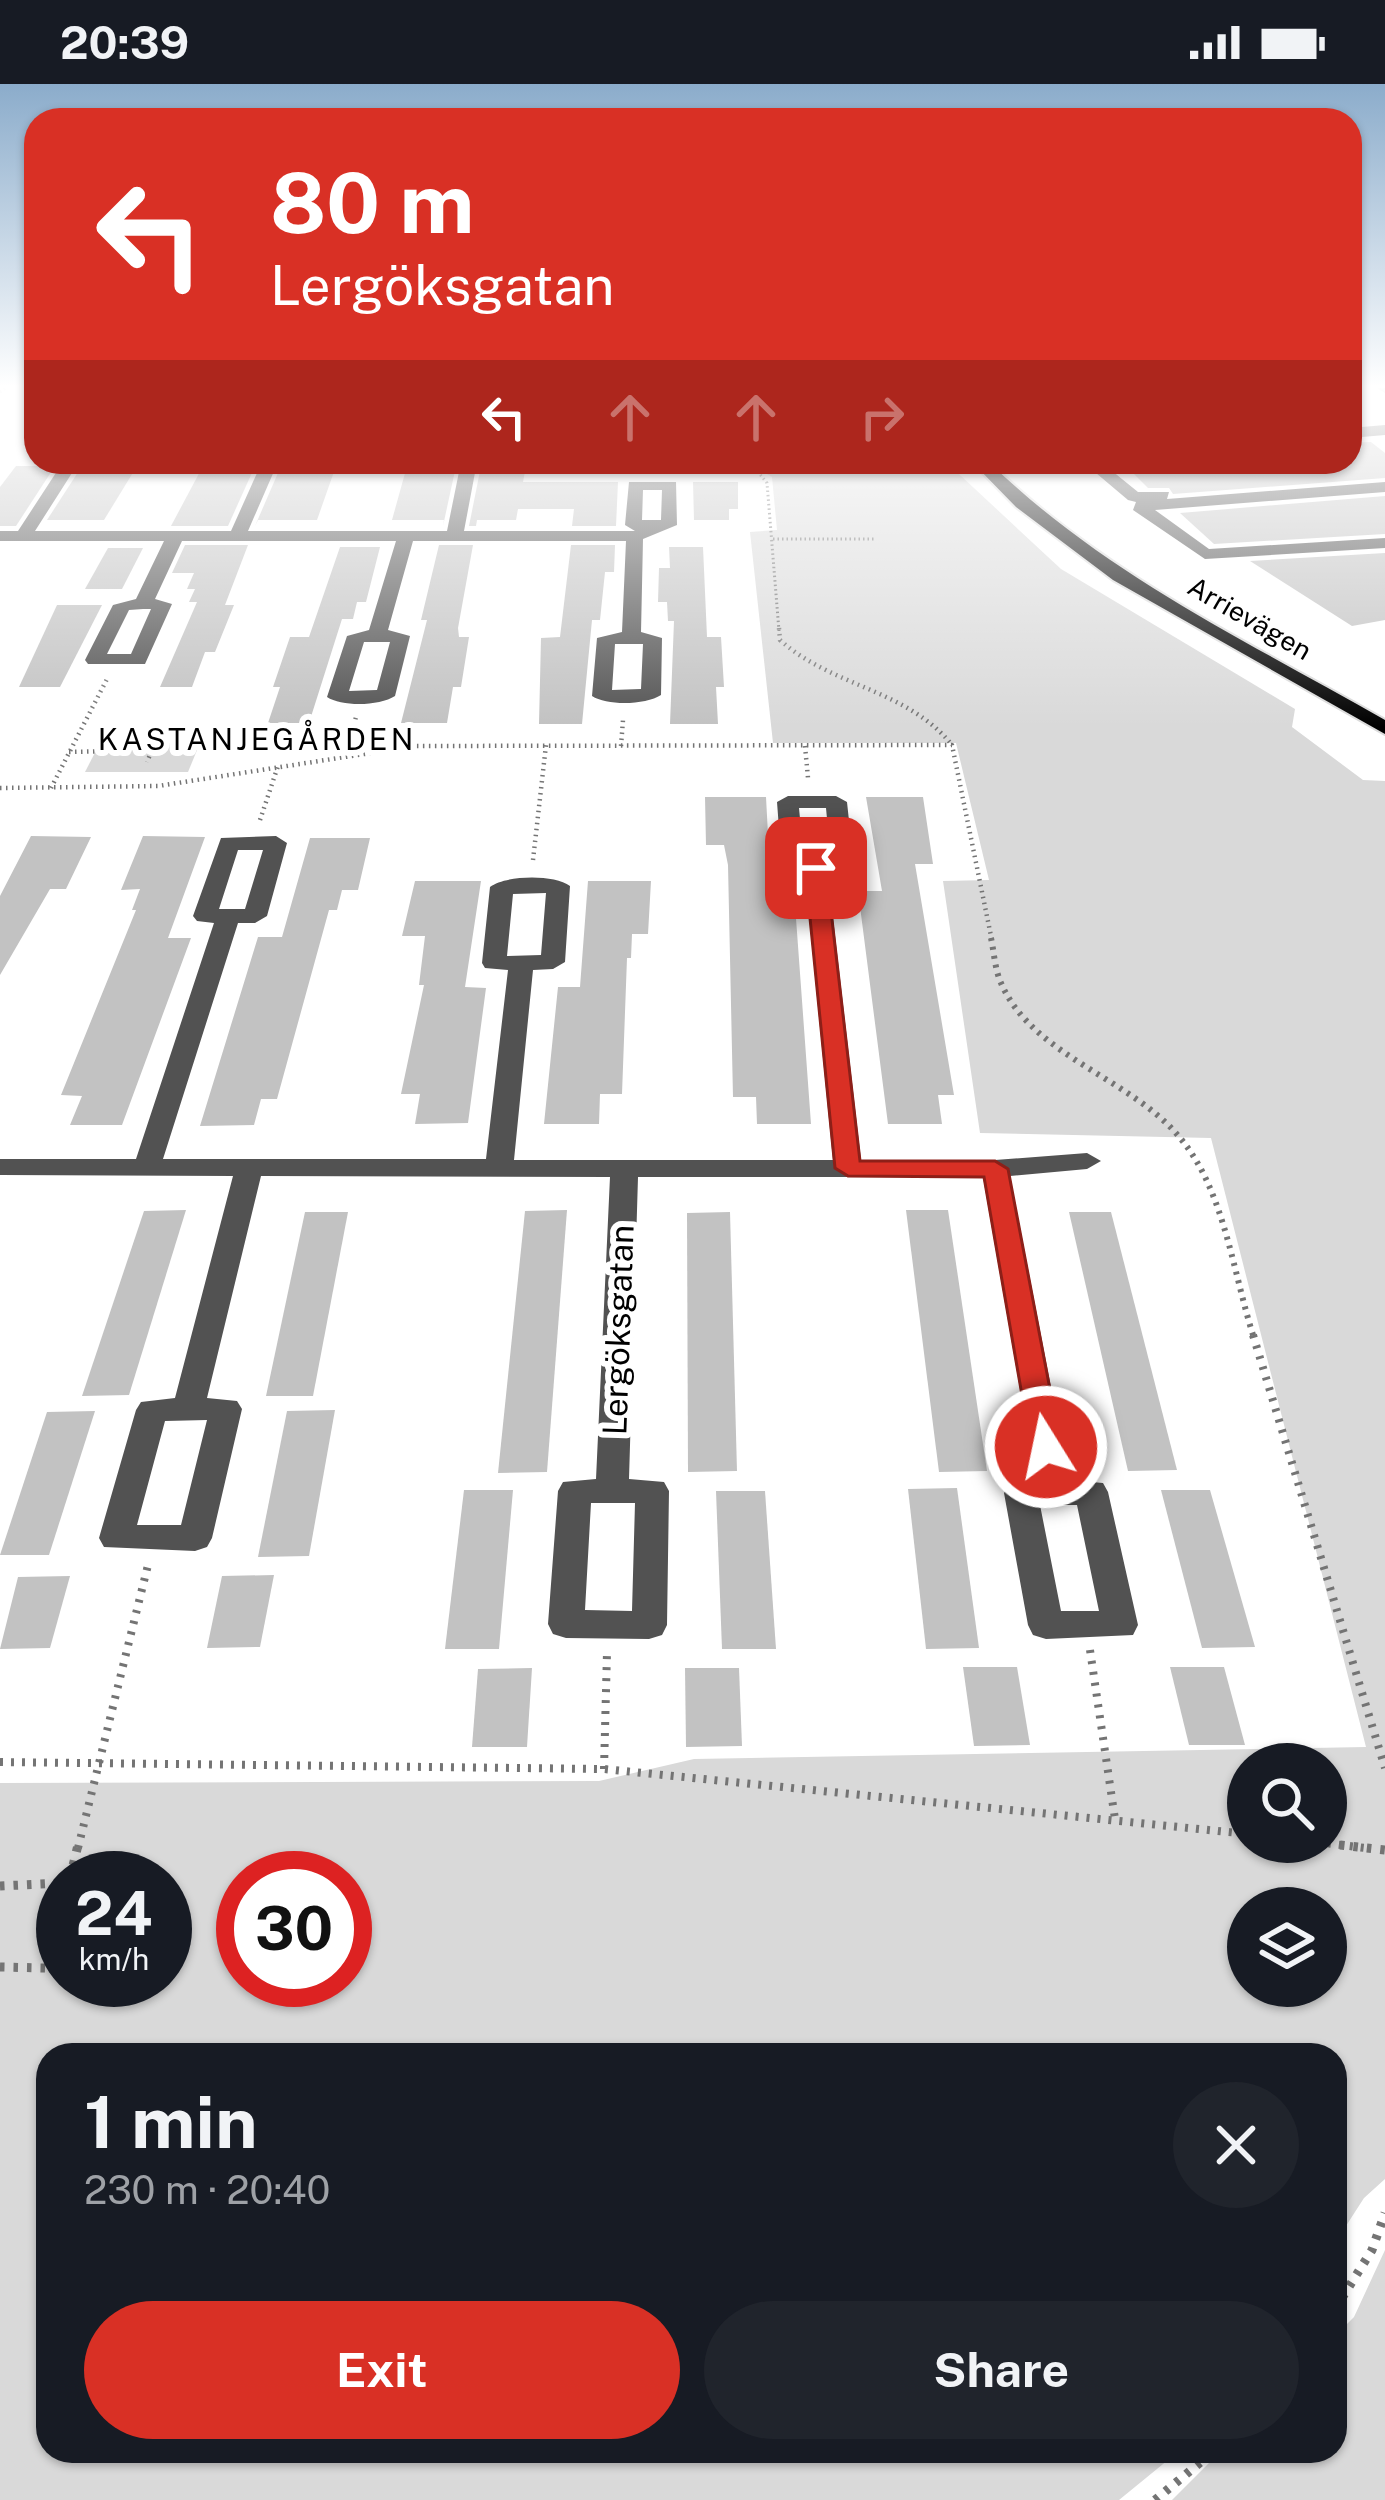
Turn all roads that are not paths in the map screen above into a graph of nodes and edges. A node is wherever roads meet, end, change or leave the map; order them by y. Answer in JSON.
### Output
{"nodes":[{"id":1,"x":46,"y":501,"type":"edge"},
{"id":2,"x":253,"y":501,"type":"edge"},
{"id":3,"x":462,"y":501,"type":"edge"},
{"id":4,"x":1018,"y":501,"type":"edge"},
{"id":5,"x":1195,"y":501,"type":"edge"},
{"id":6,"x":0,"y":536,"type":"edge"},
{"id":7,"x":23,"y":536,"type":"junction"},
{"id":8,"x":406,"y":536,"type":"junction"},
{"id":9,"x":454,"y":536,"type":"junction"},
{"id":10,"x":175,"y":537,"type":"junction"},
{"id":11,"x":237,"y":537,"type":"junction"},
{"id":12,"x":1385,"y":543,"type":"edge"},
{"id":13,"x":142,"y":604,"type":"junction"},
{"id":14,"x":377,"y":636,"type":"junction"},
{"id":15,"x":631,"y":638,"type":"dead end"},
{"id":16,"x":1385,"y":728,"type":"edge"},
{"id":17,"x":816,"y":868,"type":"junction"},
{"id":18,"x":228,"y":916,"type":"junction"},
{"id":19,"x":521,"y":963,"type":"junction"},
{"id":20,"x":1087,"y":1161,"type":"dead end"},
{"id":21,"x":0,"y":1167,"type":"edge"},
{"id":22,"x":147,"y":1167,"type":"junction"},
{"id":23,"x":249,"y":1168,"type":"junction"},
{"id":24,"x":499,"y":1168,"type":"junction"},
{"id":25,"x":623,"y":1168,"type":"junction"},
{"id":26,"x":848,"y":1168,"type":"junction"},
{"id":27,"x":995,"y":1169,"type":"junction"},
{"id":28,"x":188,"y":1409,"type":"junction"},
{"id":29,"x":612,"y":1491,"type":"junction"},
{"id":30,"x":1055,"y":1493,"type":"junction"}],
"edges":[{"from":1,"to":7,"type":"street"},
{"from":2,"to":11,"type":"street"},
{"from":3,"to":9,"type":"street"},
{"from":4,"to":16,"type":"main road","name":"Arrievägen"},
{"from":5,"to":12,"type":"street"},
{"from":6,"to":7,"type":"street"},
{"from":7,"to":10,"type":"street"},
{"from":8,"to":9,"type":"street"},
{"from":8,"to":11,"type":"street"},
{"from":8,"to":14,"type":"street"},
{"from":9,"to":15,"type":"street"},
{"from":10,"to":11,"type":"street"},
{"from":10,"to":13,"type":"street"},
{"from":13,"to":13,"type":"street"},
{"from":14,"to":14,"type":"street"},
{"from":17,"to":17,"type":"street"},
{"from":17,"to":26,"type":"street"},
{"from":18,"to":18,"type":"street"},
{"from":18,"to":22,"type":"street"},
{"from":19,"to":19,"type":"street"},
{"from":19,"to":24,"type":"street"},
{"from":20,"to":27,"type":"street"},
{"from":21,"to":22,"type":"street"},
{"from":22,"to":23,"type":"street"},
{"from":23,"to":24,"type":"street"},
{"from":23,"to":28,"type":"street"},
{"from":24,"to":25,"type":"street"},
{"from":25,"to":26,"type":"street"},
{"from":25,"to":29,"type":"street","name":"Lergöksgatan"},
{"from":26,"to":27,"type":"street"},
{"from":27,"to":30,"type":"street"},
{"from":28,"to":28,"type":"street"},
{"from":29,"to":29,"type":"street"},
{"from":30,"to":30,"type":"street"}]}
